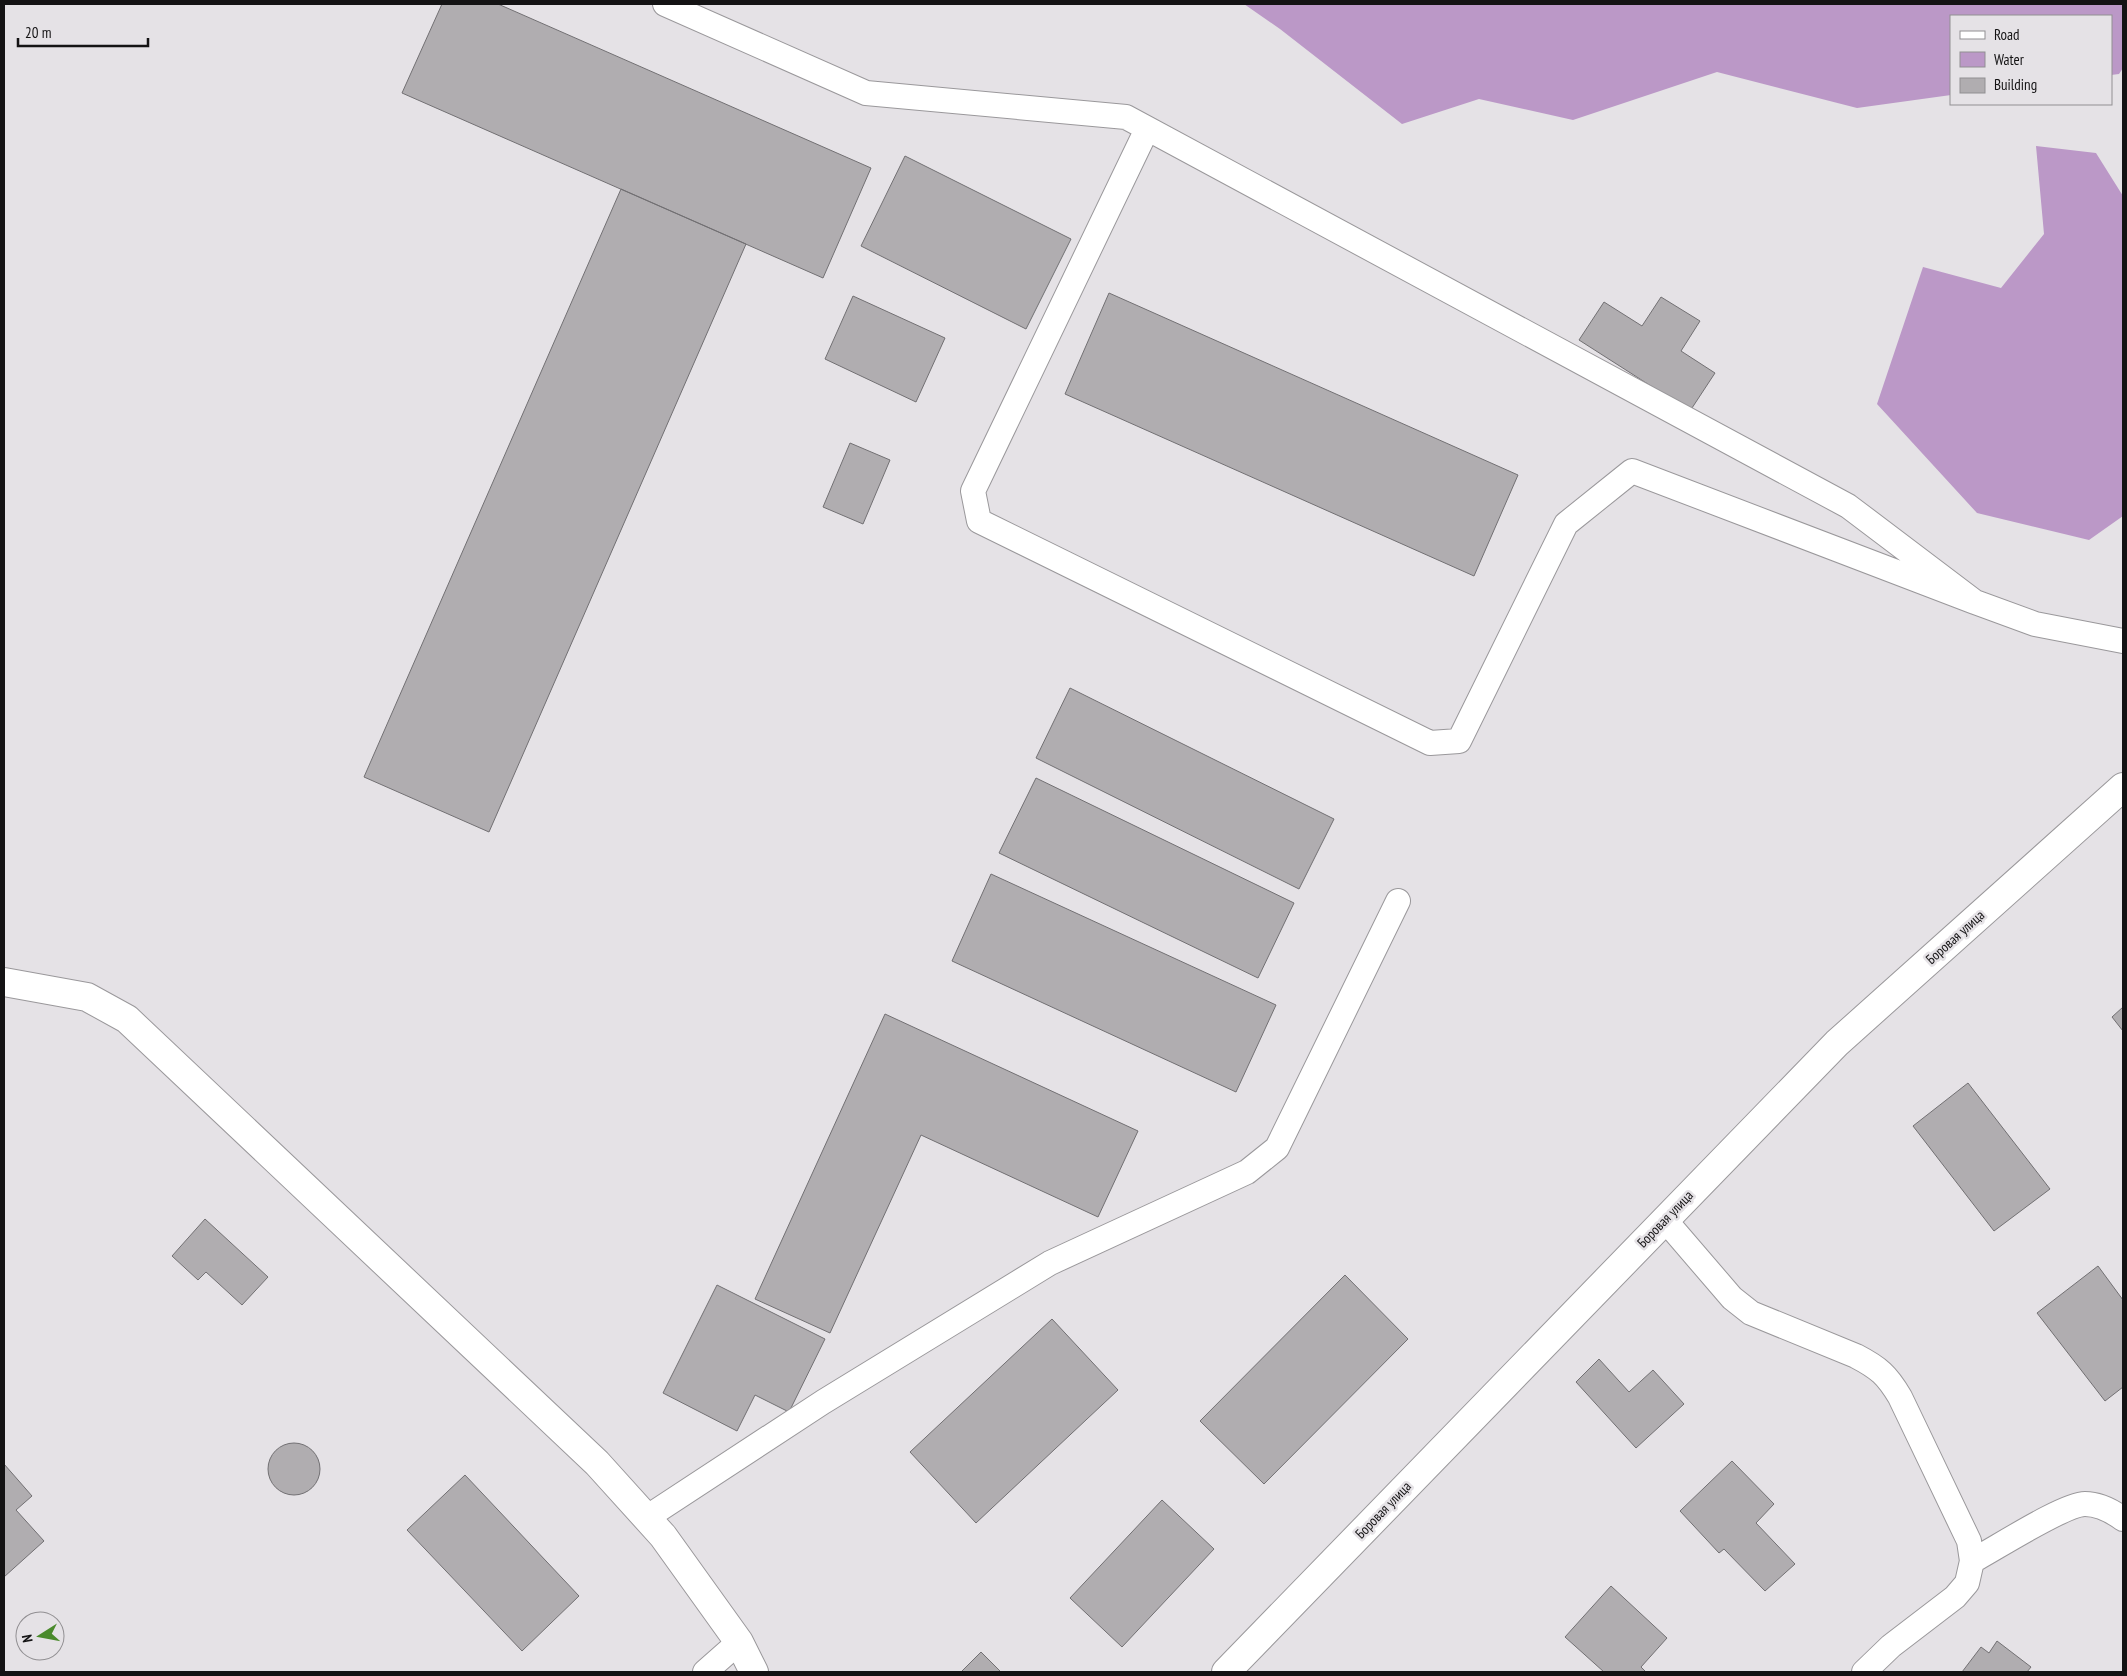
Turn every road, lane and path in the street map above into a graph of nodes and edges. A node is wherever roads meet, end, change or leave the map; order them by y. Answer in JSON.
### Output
{"nodes":[{"id":1,"x":665,"y":4,"type":"edge"},
{"id":2,"x":1147,"y":129,"type":"junction"},
{"id":3,"x":1975,"y":602,"type":"junction"},
{"id":4,"x":2123,"y":641,"type":"edge"},
{"id":5,"x":2123,"y":787,"type":"edge"},
{"id":6,"x":1398,"y":901,"type":"dead end"},
{"id":7,"x":4,"y":982,"type":"edge"},
{"id":8,"x":1665,"y":1220,"type":"junction"},
{"id":9,"x":646,"y":1518,"type":"junction"},
{"id":10,"x":2123,"y":1520,"type":"edge"},
{"id":11,"x":1972,"y":1561,"type":"junction"},
{"id":12,"x":739,"y":1642,"type":"junction"},
{"id":13,"x":705,"y":1672,"type":"edge"},
{"id":14,"x":754,"y":1672,"type":"edge"},
{"id":15,"x":1226,"y":1672,"type":"edge"},
{"id":16,"x":1864,"y":1672,"type":"edge"}],
"edges":[{"from":1,"to":2,"type":"lane"},
{"from":2,"to":3,"type":"lane"},
{"from":2,"to":3,"type":"lane"},
{"from":3,"to":4,"type":"lane"},
{"from":5,"to":8,"type":"street","name":"Боровая улица"},
{"from":6,"to":9,"type":"lane"},
{"from":7,"to":9,"type":"street"},
{"from":8,"to":11,"type":"lane"},
{"from":8,"to":15,"type":"street","name":"Боровая улица"},
{"from":9,"to":12,"type":"street"},
{"from":10,"to":11,"type":"lane"},
{"from":11,"to":16,"type":"lane"},
{"from":12,"to":13,"type":"lane"},
{"from":12,"to":14,"type":"street"}]}
